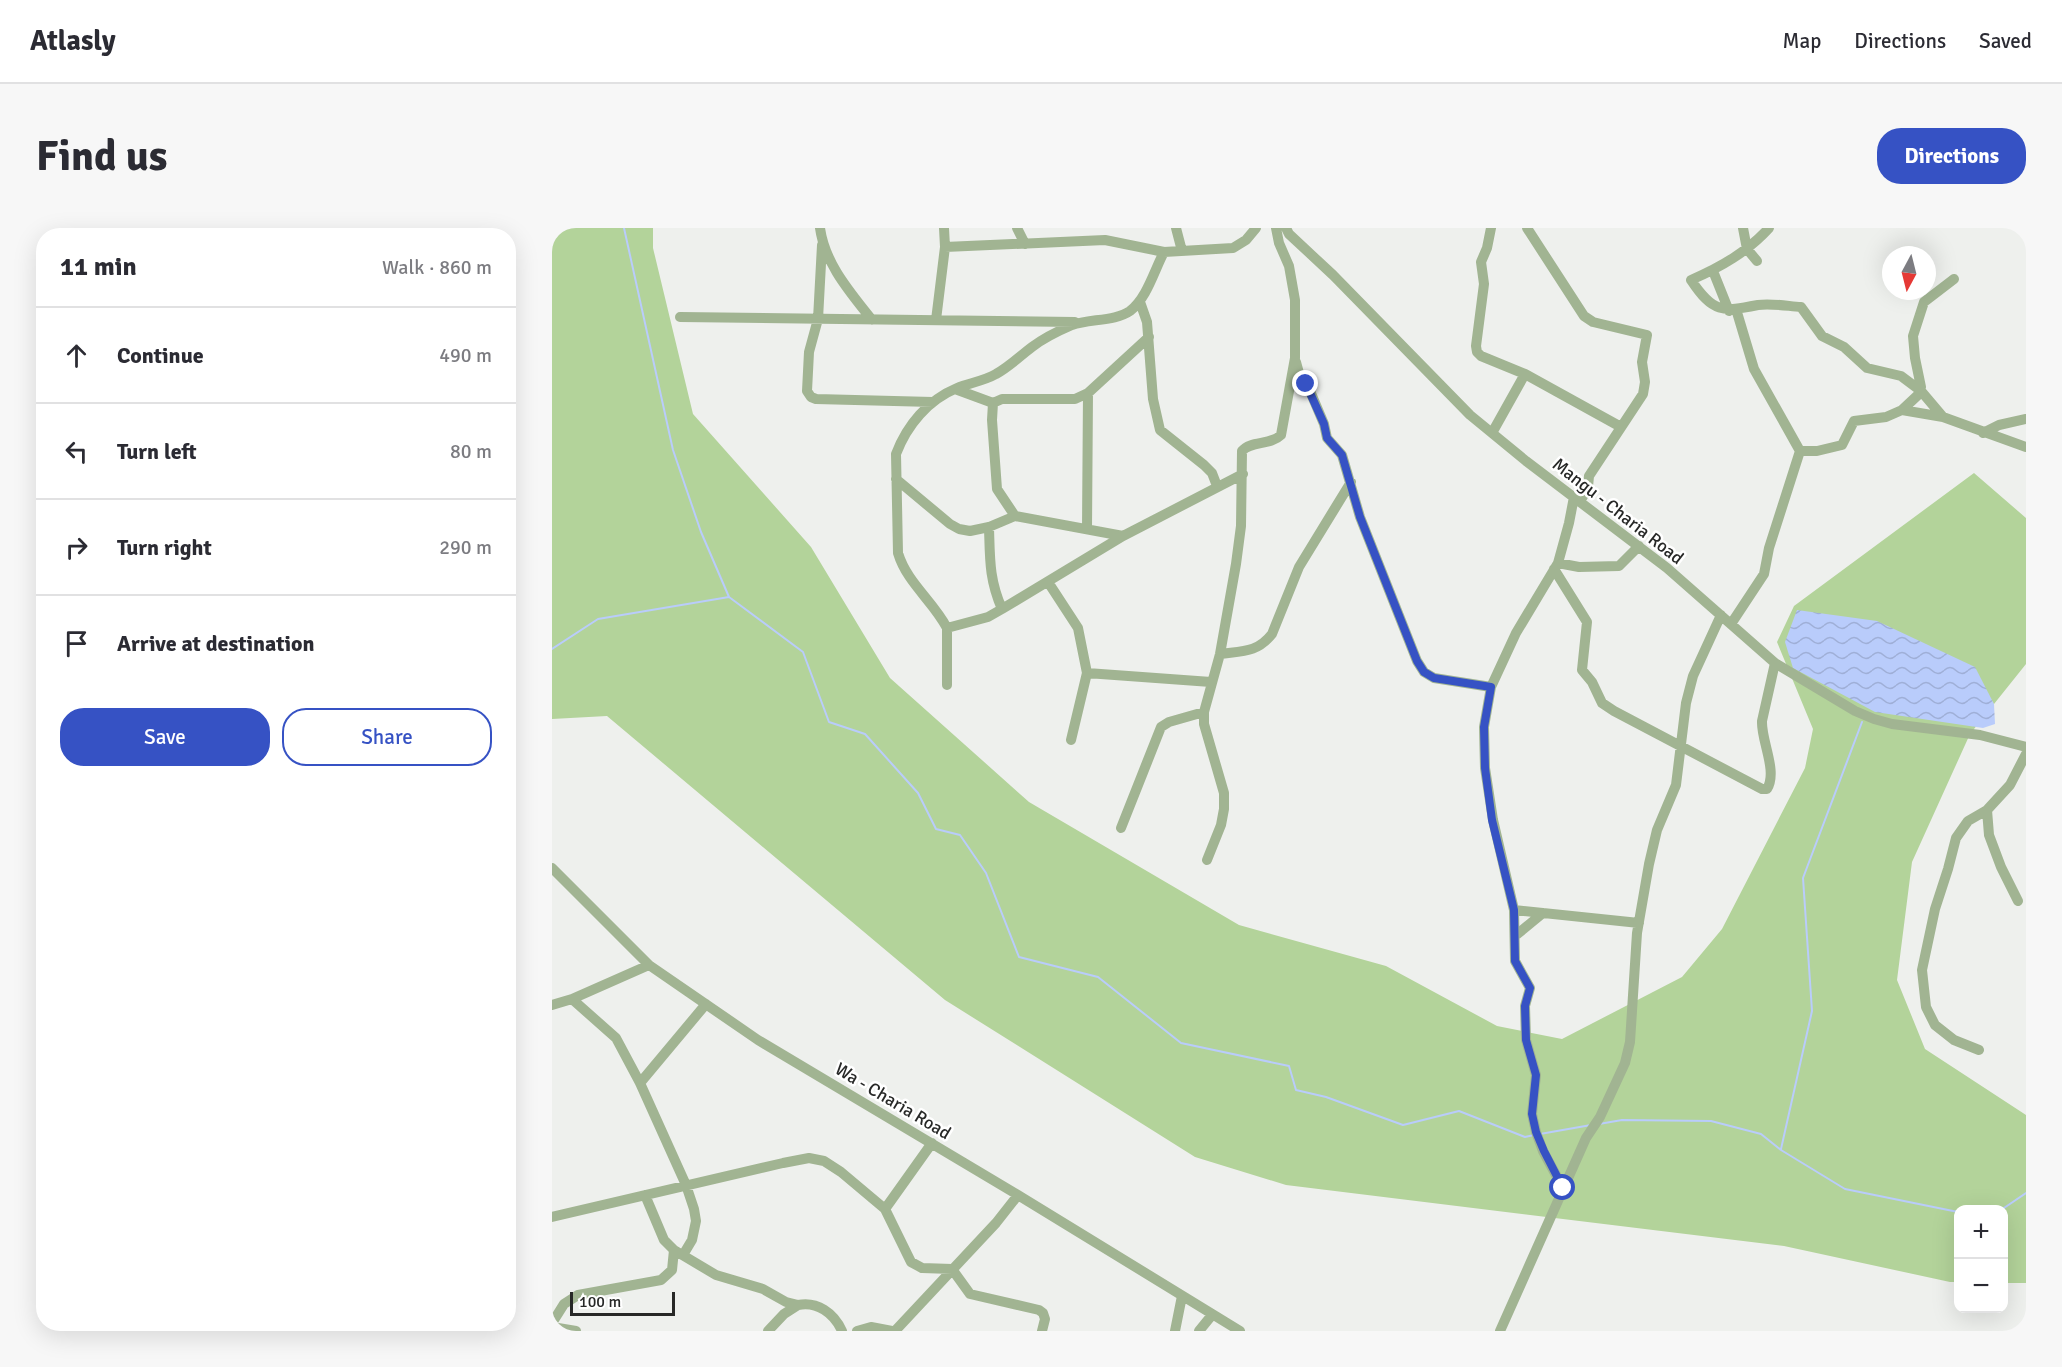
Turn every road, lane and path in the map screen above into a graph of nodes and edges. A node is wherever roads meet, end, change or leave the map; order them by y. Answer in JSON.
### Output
{"nodes":[{"id":1,"x":820,"y":228,"type":"edge"},
{"id":2,"x":944,"y":228,"type":"edge"},
{"id":3,"x":1017,"y":228,"type":"edge"},
{"id":4,"x":1176,"y":228,"type":"edge"},
{"id":5,"x":1256,"y":228,"type":"edge"},
{"id":6,"x":1276,"y":228,"type":"edge"},
{"id":7,"x":1286,"y":228,"type":"edge"},
{"id":8,"x":1491,"y":228,"type":"edge"},
{"id":9,"x":1527,"y":228,"type":"edge"},
{"id":10,"x":1743,"y":228,"type":"edge"},
{"id":11,"x":1769,"y":228,"type":"edge"},
{"id":12,"x":1025,"y":244,"type":"junction"},
{"id":13,"x":822,"y":245,"type":"junction"},
{"id":14,"x":945,"y":247,"type":"junction"},
{"id":15,"x":1747,"y":249,"type":"junction"},
{"id":16,"x":1182,"y":251,"type":"junction"},
{"id":17,"x":1164,"y":252,"type":"junction"},
{"id":18,"x":1757,"y":261,"type":"dead end"},
{"id":19,"x":1713,"y":271,"type":"junction"},
{"id":20,"x":1954,"y":279,"type":"dead end"},
{"id":21,"x":1140,"y":302,"type":"junction"},
{"id":22,"x":1733,"y":310,"type":"junction"},
{"id":23,"x":680,"y":317,"type":"dead end"},
{"id":24,"x":818,"y":319,"type":"junction"},
{"id":25,"x":872,"y":320,"type":"junction"},
{"id":26,"x":936,"y":320,"type":"junction"},
{"id":27,"x":1082,"y":322,"type":"junction"},
{"id":28,"x":1149,"y":337,"type":"junction"},
{"id":29,"x":1295,"y":358,"type":"junction"},
{"id":30,"x":1525,"y":374,"type":"junction"},
{"id":31,"x":955,"y":389,"type":"junction"},
{"id":32,"x":1921,"y":391,"type":"junction"},
{"id":33,"x":1088,"y":393,"type":"junction"},
{"id":34,"x":933,"y":402,"type":"junction"},
{"id":35,"x":993,"y":403,"type":"junction"},
{"id":36,"x":1902,"y":410,"type":"junction"},
{"id":37,"x":1943,"y":417,"type":"junction"},
{"id":38,"x":2026,"y":419,"type":"edge"},
{"id":39,"x":1622,"y":427,"type":"junction"},
{"id":40,"x":1492,"y":433,"type":"junction"},
{"id":41,"x":1983,"y":433,"type":"junction"},
{"id":42,"x":2026,"y":447,"type":"edge"},
{"id":43,"x":1800,"y":451,"type":"junction"},
{"id":44,"x":1243,"y":474,"type":"junction"},
{"id":45,"x":896,"y":479,"type":"junction"},
{"id":46,"x":1351,"y":482,"type":"junction"},
{"id":47,"x":1216,"y":486,"type":"junction"},
{"id":48,"x":1577,"y":500,"type":"junction"},
{"id":49,"x":1015,"y":516,"type":"junction"},
{"id":50,"x":989,"y":527,"type":"junction"},
{"id":51,"x":1087,"y":529,"type":"junction"},
{"id":52,"x":1123,"y":536,"type":"junction"},
{"id":53,"x":1639,"y":546,"type":"junction"},
{"id":54,"x":1556,"y":566,"type":"junction"},
{"id":55,"x":1048,"y":582,"type":"junction"},
{"id":56,"x":1002,"y":609,"type":"junction"},
{"id":57,"x":1721,"y":615,"type":"junction"},
{"id":58,"x":1731,"y":624,"type":"junction"},
{"id":59,"x":947,"y":628,"type":"junction"},
{"id":60,"x":1220,"y":654,"type":"junction"},
{"id":61,"x":1775,"y":663,"type":"junction"},
{"id":62,"x":1087,"y":673,"type":"junction"},
{"id":63,"x":1211,"y":682,"type":"junction"},
{"id":64,"x":947,"y":685,"type":"dead end"},
{"id":65,"x":1491,"y":687,"type":"junction"},
{"id":66,"x":1204,"y":712,"type":"junction"},
{"id":67,"x":1071,"y":740,"type":"dead end"},
{"id":68,"x":1681,"y":745,"type":"junction"},
{"id":69,"x":2026,"y":747,"type":"edge"},
{"id":70,"x":2026,"y":754,"type":"edge"},
{"id":71,"x":1987,"y":810,"type":"junction"},
{"id":72,"x":1121,"y":828,"type":"dead end"},
{"id":73,"x":1207,"y":860,"type":"dead end"},
{"id":74,"x":552,"y":868,"type":"edge"},
{"id":75,"x":2018,"y":901,"type":"dead end"},
{"id":76,"x":1514,"y":910,"type":"junction"},
{"id":77,"x":1543,"y":913,"type":"junction"},
{"id":78,"x":1639,"y":923,"type":"junction"},
{"id":79,"x":1515,"y":936,"type":"junction"},
{"id":80,"x":649,"y":965,"type":"junction"},
{"id":81,"x":572,"y":999,"type":"junction"},
{"id":82,"x":552,"y":1004,"type":"edge"},
{"id":83,"x":706,"y":1004,"type":"junction"},
{"id":84,"x":1979,"y":1050,"type":"dead end"},
{"id":85,"x":640,"y":1083,"type":"junction"},
{"id":86,"x":932,"y":1143,"type":"junction"},
{"id":87,"x":686,"y":1185,"type":"junction"},
{"id":88,"x":1563,"y":1188,"type":"junction"},
{"id":89,"x":645,"y":1195,"type":"junction"},
{"id":90,"x":1018,"y":1195,"type":"junction"},
{"id":91,"x":885,"y":1209,"type":"junction"},
{"id":92,"x":552,"y":1217,"type":"edge"},
{"id":93,"x":679,"y":1253,"type":"junction"},
{"id":94,"x":952,"y":1269,"type":"junction"},
{"id":95,"x":1182,"y":1296,"type":"junction"},
{"id":96,"x":798,"y":1305,"type":"junction"},
{"id":97,"x":1212,"y":1315,"type":"junction"},
{"id":98,"x":552,"y":1325,"type":"edge"},
{"id":99,"x":843,"y":1330,"type":"edge"},
{"id":100,"x":576,"y":1331,"type":"edge"},
{"id":101,"x":768,"y":1331,"type":"edge"},
{"id":102,"x":857,"y":1331,"type":"edge"},
{"id":103,"x":893,"y":1331,"type":"edge"},
{"id":104,"x":1042,"y":1331,"type":"edge"},
{"id":105,"x":1175,"y":1331,"type":"edge"},
{"id":106,"x":1199,"y":1331,"type":"edge"},
{"id":107,"x":1240,"y":1331,"type":"edge"},
{"id":108,"x":1500,"y":1331,"type":"edge"}],
"edges":[{"from":1,"to":13,"type":"street"},
{"from":2,"to":14,"type":"street"},
{"from":3,"to":12,"type":"street"},
{"from":4,"to":16,"type":"street"},
{"from":5,"to":16,"type":"street"},
{"from":6,"to":29,"type":"street"},
{"from":7,"to":40,"type":"street","name":"Mangu - Charia Road"},
{"from":8,"to":30,"type":"street"},
{"from":9,"to":39,"type":"street"},
{"from":10,"to":15,"type":"street"},
{"from":11,"to":15,"type":"street"},
{"from":12,"to":14,"type":"street"},
{"from":12,"to":17,"type":"street"},
{"from":13,"to":24,"type":"street"},
{"from":13,"to":25,"type":"street"},
{"from":14,"to":26,"type":"street"},
{"from":15,"to":18,"type":"street"},
{"from":15,"to":19,"type":"street"},
{"from":16,"to":17,"type":"street"},
{"from":17,"to":21,"type":"street"},
{"from":19,"to":22,"type":"street"},
{"from":19,"to":22,"type":"street"},
{"from":20,"to":32,"type":"street"},
{"from":21,"to":27,"type":"street"},
{"from":21,"to":28,"type":"street"},
{"from":22,"to":32,"type":"street"},
{"from":22,"to":43,"type":"street"},
{"from":23,"to":24,"type":"street"},
{"from":24,"to":25,"type":"street"},
{"from":24,"to":34,"type":"street"},
{"from":25,"to":26,"type":"street"},
{"from":26,"to":27,"type":"street"},
{"from":27,"to":31,"type":"street"},
{"from":28,"to":33,"type":"street"},
{"from":28,"to":47,"type":"street"},
{"from":29,"to":44,"type":"street"},
{"from":29,"to":46,"type":"street"},
{"from":30,"to":39,"type":"street"},
{"from":30,"to":40,"type":"street"},
{"from":31,"to":34,"type":"street"},
{"from":31,"to":35,"type":"street"},
{"from":32,"to":36,"type":"street"},
{"from":32,"to":37,"type":"street"},
{"from":33,"to":35,"type":"street"},
{"from":33,"to":51,"type":"street"},
{"from":34,"to":45,"type":"street"},
{"from":35,"to":49,"type":"street"},
{"from":36,"to":37,"type":"street"},
{"from":36,"to":43,"type":"street"},
{"from":37,"to":41,"type":"street"},
{"from":38,"to":41,"type":"street"},
{"from":39,"to":48,"type":"street"},
{"from":40,"to":48,"type":"street","name":"Mangu - Charia Road"},
{"from":41,"to":42,"type":"street"},
{"from":43,"to":58,"type":"street"},
{"from":44,"to":47,"type":"street"},
{"from":44,"to":60,"type":"street"},
{"from":45,"to":50,"type":"street"},
{"from":45,"to":59,"type":"street"},
{"from":46,"to":60,"type":"street"},
{"from":46,"to":65,"type":"street"},
{"from":47,"to":52,"type":"street"},
{"from":48,"to":53,"type":"street","name":"Mangu - Charia Road"},
{"from":48,"to":54,"type":"street"},
{"from":49,"to":50,"type":"street"},
{"from":49,"to":51,"type":"street"},
{"from":50,"to":56,"type":"street"},
{"from":51,"to":52,"type":"street"},
{"from":52,"to":55,"type":"street"},
{"from":53,"to":54,"type":"street"},
{"from":53,"to":57,"type":"street","name":"Mangu - Charia Road"},
{"from":54,"to":65,"type":"street"},
{"from":54,"to":68,"type":"street"},
{"from":55,"to":56,"type":"street"},
{"from":55,"to":62,"type":"street"},
{"from":56,"to":59,"type":"street"},
{"from":57,"to":58,"type":"street","name":"Mangu - Charia Road"},
{"from":57,"to":68,"type":"street"},
{"from":58,"to":61,"type":"street","name":"Mangu - Charia Road"},
{"from":59,"to":64,"type":"street"},
{"from":60,"to":63,"type":"street"},
{"from":61,"to":68,"type":"street"},
{"from":61,"to":69,"type":"street","name":"Mangu - Charia Road"},
{"from":62,"to":63,"type":"street"},
{"from":62,"to":67,"type":"street"},
{"from":63,"to":66,"type":"street"},
{"from":65,"to":76,"type":"street"},
{"from":66,"to":72,"type":"street"},
{"from":66,"to":73,"type":"street"},
{"from":68,"to":78,"type":"street"},
{"from":70,"to":71,"type":"street"},
{"from":71,"to":75,"type":"street"},
{"from":71,"to":84,"type":"street"},
{"from":74,"to":80,"type":"street","name":"Wa - Charia Road"},
{"from":76,"to":77,"type":"street"},
{"from":76,"to":79,"type":"street"},
{"from":77,"to":78,"type":"street"},
{"from":77,"to":79,"type":"street"},
{"from":78,"to":88,"type":"street"},
{"from":79,"to":88,"type":"street"},
{"from":80,"to":81,"type":"street"},
{"from":80,"to":83,"type":"street","name":"Wa - Charia Road"},
{"from":81,"to":82,"type":"street"},
{"from":81,"to":85,"type":"street"},
{"from":83,"to":85,"type":"street"},
{"from":83,"to":86,"type":"street","name":"Wa - Charia Road"},
{"from":85,"to":87,"type":"street"},
{"from":86,"to":90,"type":"street","name":"Wa - Charia Road"},
{"from":86,"to":91,"type":"street"},
{"from":87,"to":89,"type":"street"},
{"from":87,"to":91,"type":"street"},
{"from":87,"to":93,"type":"street"},
{"from":88,"to":108,"type":"street"},
{"from":89,"to":92,"type":"street"},
{"from":89,"to":93,"type":"street"},
{"from":90,"to":94,"type":"street"},
{"from":90,"to":95,"type":"street","name":"Wa - Charia Road"},
{"from":91,"to":94,"type":"street"},
{"from":93,"to":96,"type":"street"},
{"from":93,"to":98,"type":"street"},
{"from":94,"to":103,"type":"street"},
{"from":94,"to":104,"type":"street"},
{"from":95,"to":97,"type":"street","name":"Wa - Charia Road"},
{"from":95,"to":105,"type":"street"},
{"from":96,"to":99,"type":"street"},
{"from":96,"to":101,"type":"street"},
{"from":97,"to":106,"type":"street"},
{"from":97,"to":107,"type":"street","name":"Wa - Charia Road"},
{"from":98,"to":100,"type":"street"},
{"from":102,"to":103,"type":"street"}]}
